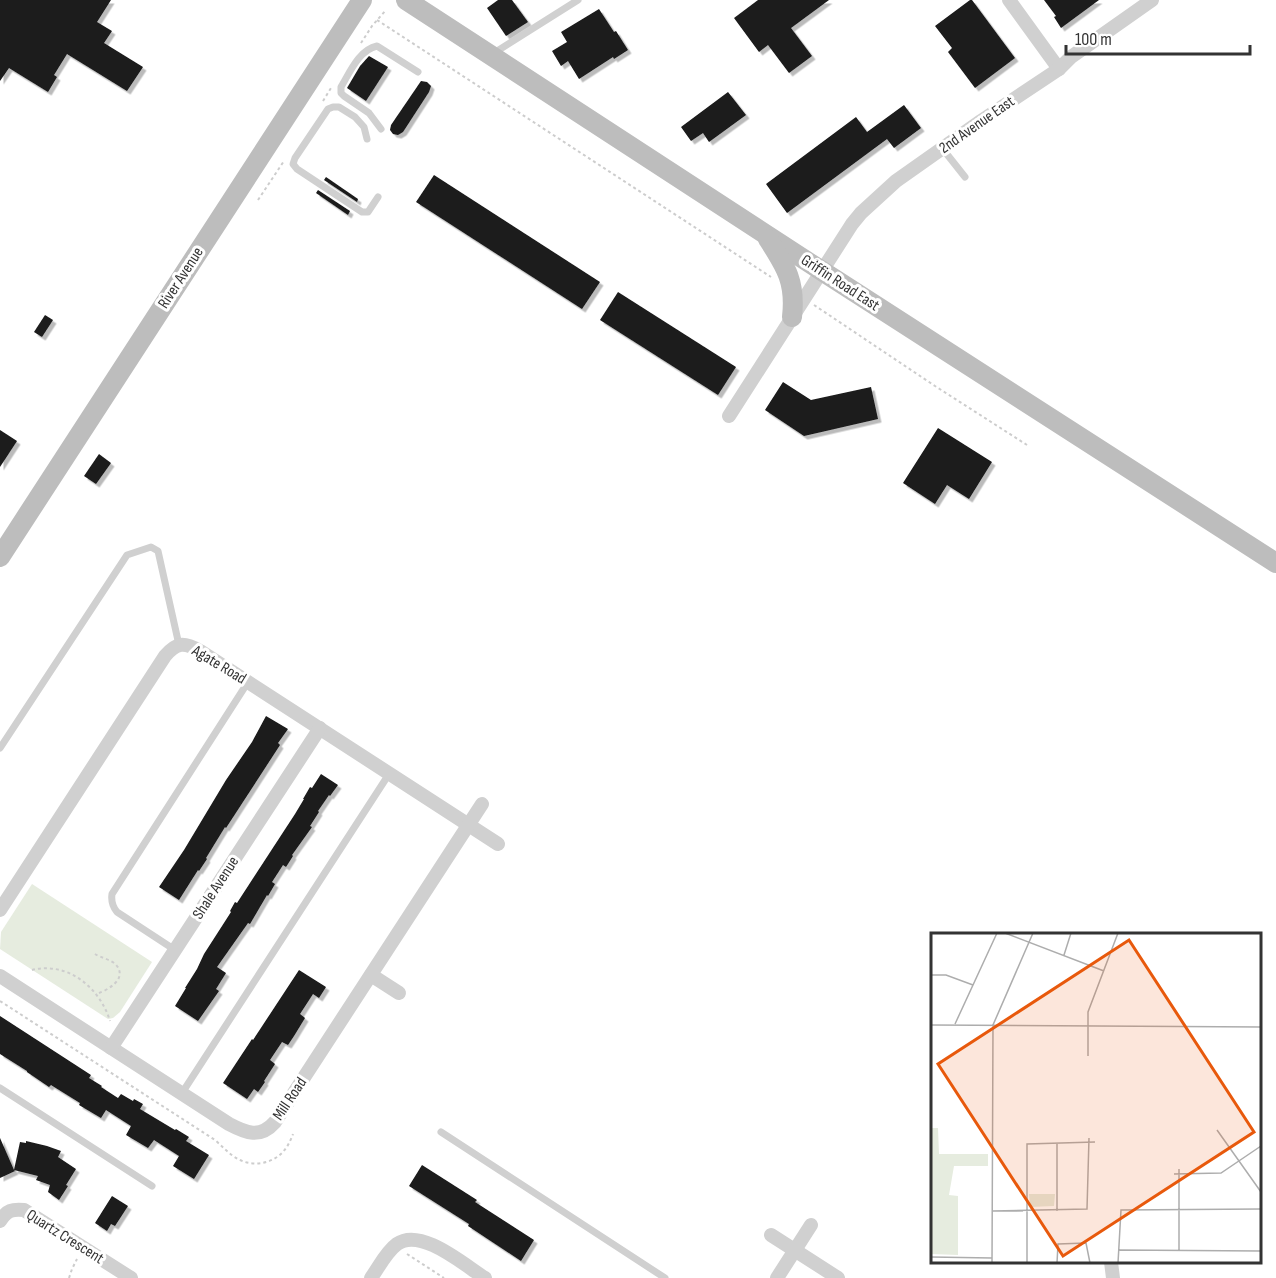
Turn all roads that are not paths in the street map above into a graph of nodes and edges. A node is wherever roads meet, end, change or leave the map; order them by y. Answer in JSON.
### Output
{"nodes":[{"id":1,"x":362,"y":0,"type":"edge"},
{"id":2,"x":406,"y":0,"type":"edge"},
{"id":3,"x":578,"y":0,"type":"edge"},
{"id":4,"x":1009,"y":0,"type":"edge"},
{"id":5,"x":1152,"y":0,"type":"edge"},
{"id":6,"x":491,"y":55,"type":"junction"},
{"id":7,"x":1059,"y":69,"type":"junction"},
{"id":8,"x":418,"y":72,"type":"dead end"},
{"id":9,"x":381,"y":129,"type":"dead end"},
{"id":10,"x":367,"y":138,"type":"dead end"},
{"id":11,"x":942,"y":148,"type":"junction"},
{"id":12,"x":965,"y":177,"type":"dead end"},
{"id":13,"x":378,"y":196,"type":"dead end"},
{"id":14,"x":763,"y":232,"type":"junction"},
{"id":15,"x":822,"y":271,"type":"junction"},
{"id":16,"x":792,"y":317,"type":"junction"},
{"id":17,"x":729,"y":416,"type":"dead end"},
{"id":18,"x":0,"y":557,"type":"edge"},
{"id":19,"x":1276,"y":563,"type":"edge"},
{"id":20,"x":179,"y":645,"type":"junction"},
{"id":21,"x":249,"y":682,"type":"junction"},
{"id":22,"x":320,"y":728,"type":"junction"},
{"id":23,"x":0,"y":748,"type":"edge"},
{"id":24,"x":389,"y":774,"type":"junction"},
{"id":25,"x":482,"y":804,"type":"dead end"},
{"id":26,"x":469,"y":825,"type":"junction"},
{"id":27,"x":498,"y":844,"type":"dead end"},
{"id":28,"x":0,"y":910,"type":"edge"},
{"id":29,"x":175,"y":950,"type":"junction"},
{"id":30,"x":371,"y":975,"type":"junction"},
{"id":31,"x":0,"y":976,"type":"edge"},
{"id":32,"x":399,"y":993,"type":"dead end"},
{"id":33,"x":111,"y":1048,"type":"junction"},
{"id":34,"x":0,"y":1088,"type":"edge"},
{"id":35,"x":182,"y":1093,"type":"junction"},
{"id":36,"x":441,"y":1132,"type":"dead end"},
{"id":37,"x":152,"y":1186,"type":"dead end"},
{"id":38,"x":0,"y":1221,"type":"edge"},
{"id":39,"x":811,"y":1226,"type":"dead end"},
{"id":40,"x":771,"y":1234,"type":"dead end"},
{"id":41,"x":795,"y":1250,"type":"junction"},
{"id":42,"x":1111,"y":1263,"type":"edge"},
{"id":43,"x":131,"y":1278,"type":"edge"},
{"id":44,"x":371,"y":1278,"type":"edge"},
{"id":45,"x":485,"y":1278,"type":"edge"},
{"id":46,"x":665,"y":1278,"type":"edge"},
{"id":47,"x":777,"y":1278,"type":"edge"},
{"id":48,"x":838,"y":1278,"type":"edge"},
{"id":49,"x":1113,"y":1278,"type":"edge"}],
"edges":[{"from":1,"to":18,"type":"main road","name":"River Avenue"},
{"from":2,"to":6,"type":"main road","name":"Griffin Road East"},
{"from":3,"to":6,"type":"lane"},
{"from":4,"to":7,"type":"street"},
{"from":5,"to":7,"type":"street","name":"2nd Avenue East"},
{"from":6,"to":14,"type":"main road","name":"Griffin Road East"},
{"from":7,"to":11,"type":"street","name":"2nd Avenue East"},
{"from":8,"to":9,"type":"lane"},
{"from":10,"to":13,"type":"lane"},
{"from":11,"to":12,"type":"lane"},
{"from":11,"to":15,"type":"street","name":"2nd Avenue East"},
{"from":14,"to":15,"type":"main road","name":"Griffin Road East"},
{"from":14,"to":16,"type":"main road"},
{"from":15,"to":16,"type":"street","name":"2nd Avenue East"},
{"from":15,"to":19,"type":"main road","name":"Griffin Road East"},
{"from":16,"to":17,"type":"street","name":"2nd Avenue East"},
{"from":20,"to":21,"type":"street","name":"Agate Road"},
{"from":20,"to":23,"type":"lane"},
{"from":20,"to":28,"type":"street","name":"Agate Road"},
{"from":21,"to":22,"type":"street","name":"Agate Road"},
{"from":21,"to":29,"type":"lane"},
{"from":22,"to":24,"type":"street","name":"Agate Road"},
{"from":22,"to":29,"type":"street","name":"Shale Avenue"},
{"from":24,"to":26,"type":"street","name":"Agate Road"},
{"from":24,"to":35,"type":"lane"},
{"from":25,"to":26,"type":"street","name":"Mill Road"},
{"from":26,"to":27,"type":"street","name":"Agate Road"},
{"from":26,"to":30,"type":"street","name":"Mill Road"},
{"from":29,"to":33,"type":"street","name":"Shale Avenue"},
{"from":30,"to":32,"type":"street"},
{"from":30,"to":35,"type":"street","name":"Mill Road"},
{"from":31,"to":33,"type":"street","name":"Mill Road"},
{"from":33,"to":35,"type":"street","name":"Mill Road"},
{"from":34,"to":37,"type":"lane"},
{"from":36,"to":46,"type":"lane"},
{"from":38,"to":43,"type":"street","name":"Quartz Crescent"},
{"from":39,"to":41,"type":"street"},
{"from":40,"to":41,"type":"street"},
{"from":41,"to":47,"type":"street"},
{"from":41,"to":48,"type":"street"},
{"from":42,"to":49,"type":"street"},
{"from":44,"to":45,"type":"street"}]}
